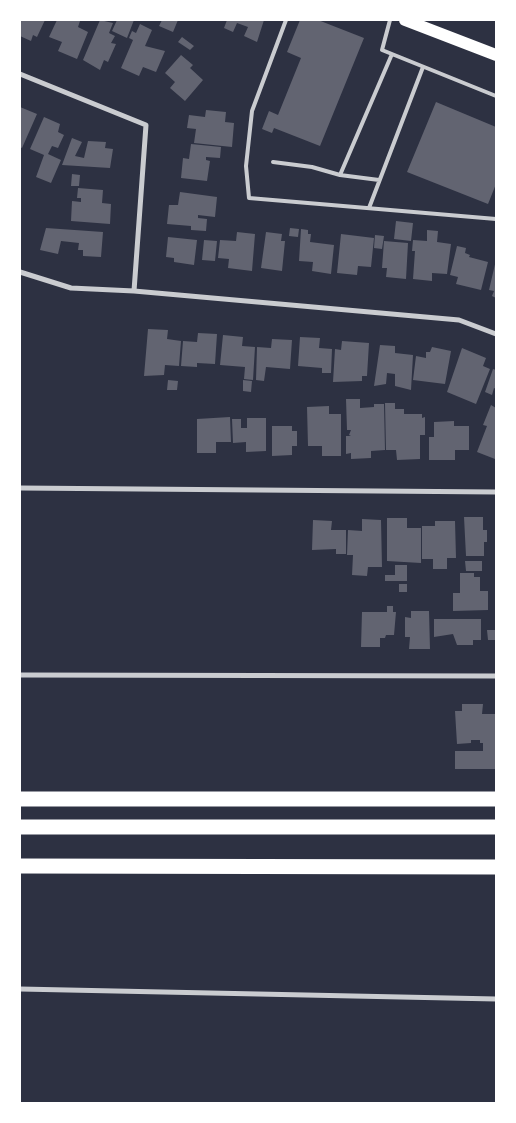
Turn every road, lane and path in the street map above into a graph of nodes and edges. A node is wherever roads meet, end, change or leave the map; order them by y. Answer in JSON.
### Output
{"nodes":[{"id":1,"x":286,"y":20,"type":"edge"},
{"id":2,"x":390,"y":20,"type":"edge"},
{"id":3,"x":405,"y":20,"type":"edge"},
{"id":4,"x":392,"y":54,"type":"junction"},
{"id":5,"x":496,"y":55,"type":"edge"},
{"id":6,"x":422,"y":67,"type":"junction"},
{"id":7,"x":20,"y":74,"type":"edge"},
{"id":8,"x":496,"y":96,"type":"edge"},
{"id":9,"x":273,"y":162,"type":"dead end"},
{"id":10,"x":340,"y":175,"type":"junction"},
{"id":11,"x":379,"y":180,"type":"junction"},
{"id":12,"x":369,"y":208,"type":"junction"},
{"id":13,"x":496,"y":217,"type":"edge"},
{"id":14,"x":20,"y":272,"type":"edge"},
{"id":15,"x":134,"y":291,"type":"junction"},
{"id":16,"x":496,"y":334,"type":"edge"},
{"id":17,"x":20,"y":488,"type":"edge"},
{"id":18,"x":496,"y":492,"type":"edge"},
{"id":19,"x":20,"y":675,"type":"edge"},
{"id":20,"x":496,"y":676,"type":"edge"},
{"id":21,"x":20,"y":799,"type":"edge"},
{"id":22,"x":496,"y":799,"type":"edge"},
{"id":23,"x":20,"y":827,"type":"edge"},
{"id":24,"x":496,"y":827,"type":"edge"},
{"id":25,"x":20,"y":866,"type":"edge"},
{"id":26,"x":496,"y":867,"type":"edge"},
{"id":27,"x":20,"y":988,"type":"edge"},
{"id":28,"x":496,"y":998,"type":"edge"}],
"edges":[{"from":1,"to":12,"type":"lane"},
{"from":2,"to":4,"type":"lane"},
{"from":3,"to":5,"type":"main road"},
{"from":4,"to":6,"type":"lane"},
{"from":4,"to":10,"type":"lane"},
{"from":6,"to":8,"type":"lane"},
{"from":6,"to":11,"type":"lane"},
{"from":7,"to":15,"type":"street"},
{"from":9,"to":10,"type":"lane"},
{"from":10,"to":11,"type":"lane"},
{"from":11,"to":12,"type":"lane"},
{"from":12,"to":13,"type":"lane"},
{"from":14,"to":15,"type":"street"},
{"from":15,"to":16,"type":"street"},
{"from":17,"to":18,"type":"street"},
{"from":19,"to":20,"type":"street"},
{"from":21,"to":22,"type":"highway"},
{"from":23,"to":24,"type":"highway"},
{"from":25,"to":26,"type":"highway"},
{"from":27,"to":28,"type":"street"}]}
